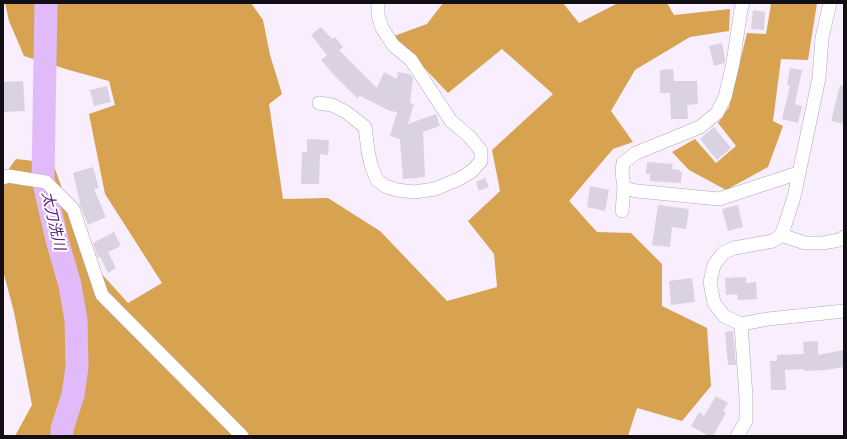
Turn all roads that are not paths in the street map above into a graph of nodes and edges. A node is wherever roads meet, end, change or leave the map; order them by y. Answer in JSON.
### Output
{"nodes":[{"id":1,"x":378,"y":3,"type":"edge"},
{"id":2,"x":743,"y":3,"type":"edge"},
{"id":3,"x":830,"y":3,"type":"edge"},
{"id":4,"x":318,"y":103,"type":"dead end"},
{"id":5,"x":798,"y":173,"type":"junction"},
{"id":6,"x":3,"y":178,"type":"edge"},
{"id":7,"x":624,"y":188,"type":"junction"},
{"id":8,"x":622,"y":211,"type":"dead end"},
{"id":9,"x":781,"y":235,"type":"junction"},
{"id":10,"x":844,"y":237,"type":"edge"},
{"id":11,"x":844,"y":311,"type":"edge"},
{"id":12,"x":740,"y":324,"type":"junction"},
{"id":13,"x":242,"y":436,"type":"edge"},
{"id":14,"x":737,"y":436,"type":"edge"}],
"edges":[{"from":1,"to":4,"type":"street"},
{"from":2,"to":7,"type":"street"},
{"from":3,"to":5,"type":"street"},
{"from":5,"to":7,"type":"street"},
{"from":5,"to":9,"type":"street"},
{"from":6,"to":13,"type":"street"},
{"from":7,"to":8,"type":"street"},
{"from":9,"to":10,"type":"street"},
{"from":9,"to":12,"type":"street"},
{"from":11,"to":12,"type":"street"},
{"from":12,"to":14,"type":"street"}]}
